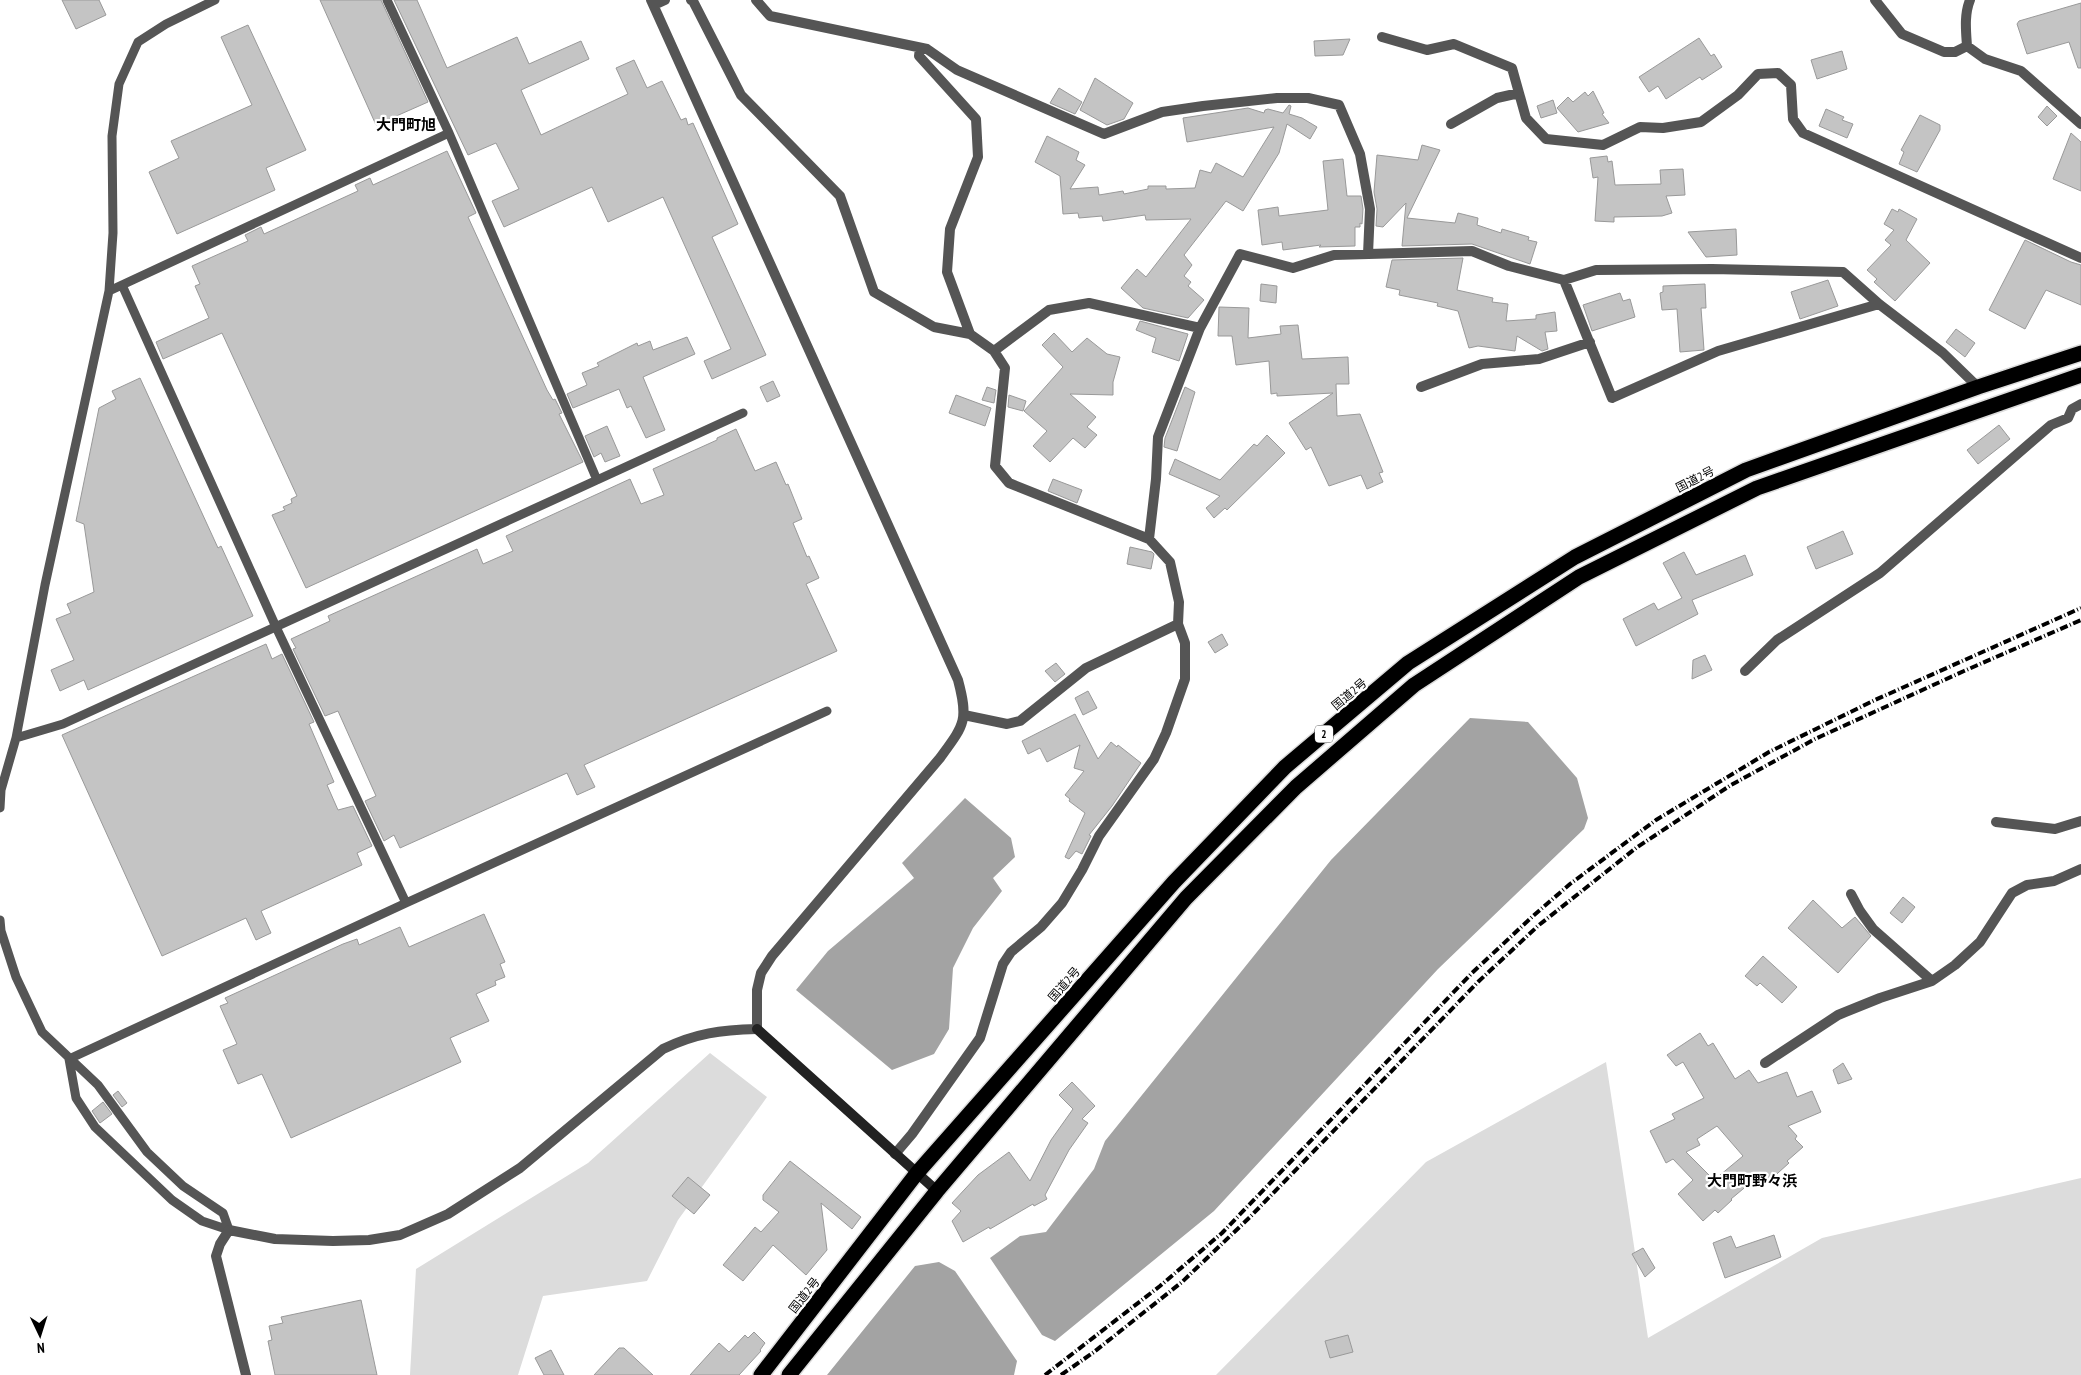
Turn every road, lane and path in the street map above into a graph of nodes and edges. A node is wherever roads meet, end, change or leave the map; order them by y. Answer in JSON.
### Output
{"nodes":[{"id":1,"x":215,"y":0,"type":"edge"},
{"id":2,"x":387,"y":0,"type":"edge"},
{"id":3,"x":665,"y":0,"type":"edge"},
{"id":4,"x":691,"y":0,"type":"edge"},
{"id":5,"x":756,"y":0,"type":"edge"},
{"id":6,"x":1875,"y":0,"type":"edge"},
{"id":7,"x":1970,"y":0,"type":"edge"},
{"id":8,"x":653,"y":3,"type":"edge"},
{"id":9,"x":1382,"y":37,"type":"dead end"},
{"id":10,"x":1968,"y":46,"type":"junction"},
{"id":11,"x":920,"y":48,"type":"junction"},
{"id":12,"x":1519,"y":93,"type":"junction"},
{"id":13,"x":1451,"y":124,"type":"dead end"},
{"id":14,"x":2081,"y":124,"type":"edge"},
{"id":15,"x":449,"y":133,"type":"junction"},
{"id":16,"x":1368,"y":254,"type":"junction"},
{"id":17,"x":2081,"y":258,"type":"edge"},
{"id":18,"x":1564,"y":280,"type":"junction"},
{"id":19,"x":122,"y":285,"type":"junction"},
{"id":20,"x":109,"y":291,"type":"junction"},
{"id":21,"x":1879,"y":304,"type":"junction"},
{"id":22,"x":1200,"y":328,"type":"junction"},
{"id":23,"x":970,"y":334,"type":"junction"},
{"id":24,"x":1590,"y":342,"type":"junction"},
{"id":25,"x":994,"y":350,"type":"junction"},
{"id":26,"x":2081,"y":353,"type":"edge"},
{"id":27,"x":2081,"y":375,"type":"edge"},
{"id":28,"x":1421,"y":387,"type":"dead end"},
{"id":29,"x":1978,"y":387,"type":"junction"},
{"id":30,"x":2081,"y":404,"type":"edge"},
{"id":31,"x":743,"y":413,"type":"dead end"},
{"id":32,"x":2081,"y":414,"type":"edge"},
{"id":33,"x":2068,"y":418,"type":"junction"},
{"id":34,"x":597,"y":480,"type":"junction"},
{"id":35,"x":1149,"y":539,"type":"junction"},
{"id":36,"x":1178,"y":624,"type":"junction"},
{"id":37,"x":276,"y":627,"type":"junction"},
{"id":38,"x":1746,"y":671,"type":"dead end"},
{"id":39,"x":827,"y":711,"type":"dead end"},
{"id":40,"x":964,"y":715,"type":"junction"},
{"id":41,"x":16,"y":738,"type":"junction"},
{"id":42,"x":0,"y":808,"type":"edge"},
{"id":43,"x":2081,"y":821,"type":"edge"},
{"id":44,"x":1996,"y":822,"type":"dead end"},
{"id":45,"x":2081,"y":870,"type":"edge"},
{"id":46,"x":1851,"y":894,"type":"dead end"},
{"id":47,"x":406,"y":903,"type":"junction"},
{"id":48,"x":0,"y":920,"type":"edge"},
{"id":49,"x":1932,"y":981,"type":"junction"},
{"id":50,"x":757,"y":1028,"type":"junction"},
{"id":51,"x":69,"y":1059,"type":"junction"},
{"id":52,"x":1765,"y":1063,"type":"dead end"},
{"id":53,"x":894,"y":1154,"type":"junction"},
{"id":54,"x":917,"y":1173,"type":"junction"},
{"id":55,"x":937,"y":1191,"type":"junction"},
{"id":56,"x":229,"y":1230,"type":"junction"},
{"id":57,"x":246,"y":1375,"type":"edge"},
{"id":58,"x":761,"y":1375,"type":"edge"},
{"id":59,"x":789,"y":1375,"type":"edge"}],
"edges":[{"from":1,"to":20,"type":"lane"},
{"from":2,"to":15,"type":"lane"},
{"from":3,"to":8,"type":"street"},
{"from":4,"to":23,"type":"street"},
{"from":5,"to":11,"type":"street"},
{"from":6,"to":10,"type":"street"},
{"from":7,"to":10,"type":"street"},
{"from":8,"to":40,"type":"street"},
{"from":9,"to":12,"type":"street"},
{"from":10,"to":14,"type":"street"},
{"from":11,"to":16,"type":"street"},
{"from":11,"to":23,"type":"street"},
{"from":12,"to":13,"type":"street"},
{"from":12,"to":17,"type":"street"},
{"from":15,"to":19,"type":"lane"},
{"from":15,"to":34,"type":"lane"},
{"from":16,"to":18,"type":"street"},
{"from":16,"to":22,"type":"street"},
{"from":18,"to":21,"type":"street"},
{"from":18,"to":24,"type":"street"},
{"from":19,"to":20,"type":"lane"},
{"from":19,"to":37,"type":"lane"},
{"from":20,"to":41,"type":"lane"},
{"from":21,"to":24,"type":"street"},
{"from":21,"to":29,"type":"street"},
{"from":22,"to":25,"type":"street"},
{"from":22,"to":35,"type":"street"},
{"from":23,"to":25,"type":"street"},
{"from":24,"to":28,"type":"street"},
{"from":25,"to":35,"type":"street"},
{"from":26,"to":29,"type":"highway","name":"国道2号","number":"2"},
{"from":27,"to":55,"type":"highway","number":"2"},
{"from":29,"to":54,"type":"highway","name":"国道2号","number":"2"},
{"from":30,"to":33,"type":"street"},
{"from":31,"to":34,"type":"lane"},
{"from":32,"to":33,"type":"street"},
{"from":33,"to":38,"type":"street"},
{"from":34,"to":37,"type":"lane"},
{"from":35,"to":36,"type":"street"},
{"from":36,"to":40,"type":"street"},
{"from":36,"to":53,"type":"street"},
{"from":37,"to":41,"type":"lane"},
{"from":37,"to":47,"type":"lane"},
{"from":39,"to":47,"type":"lane"},
{"from":40,"to":50,"type":"street"},
{"from":41,"to":42,"type":"lane"},
{"from":43,"to":44,"type":"street"},
{"from":45,"to":49,"type":"street"},
{"from":46,"to":49,"type":"street"},
{"from":47,"to":51,"type":"lane"},
{"from":48,"to":51,"type":"lane"},
{"from":49,"to":52,"type":"street"},
{"from":50,"to":53,"type":"street"},
{"from":50,"to":56,"type":"street"},
{"from":51,"to":56,"type":"lane"},
{"from":51,"to":56,"type":"lane"},
{"from":53,"to":54,"type":"street"},
{"from":54,"to":55,"type":"street"},
{"from":54,"to":58,"type":"highway","name":"国道2号","number":"2"},
{"from":55,"to":59,"type":"highway","number":"2"},
{"from":56,"to":57,"type":"street"}]}
